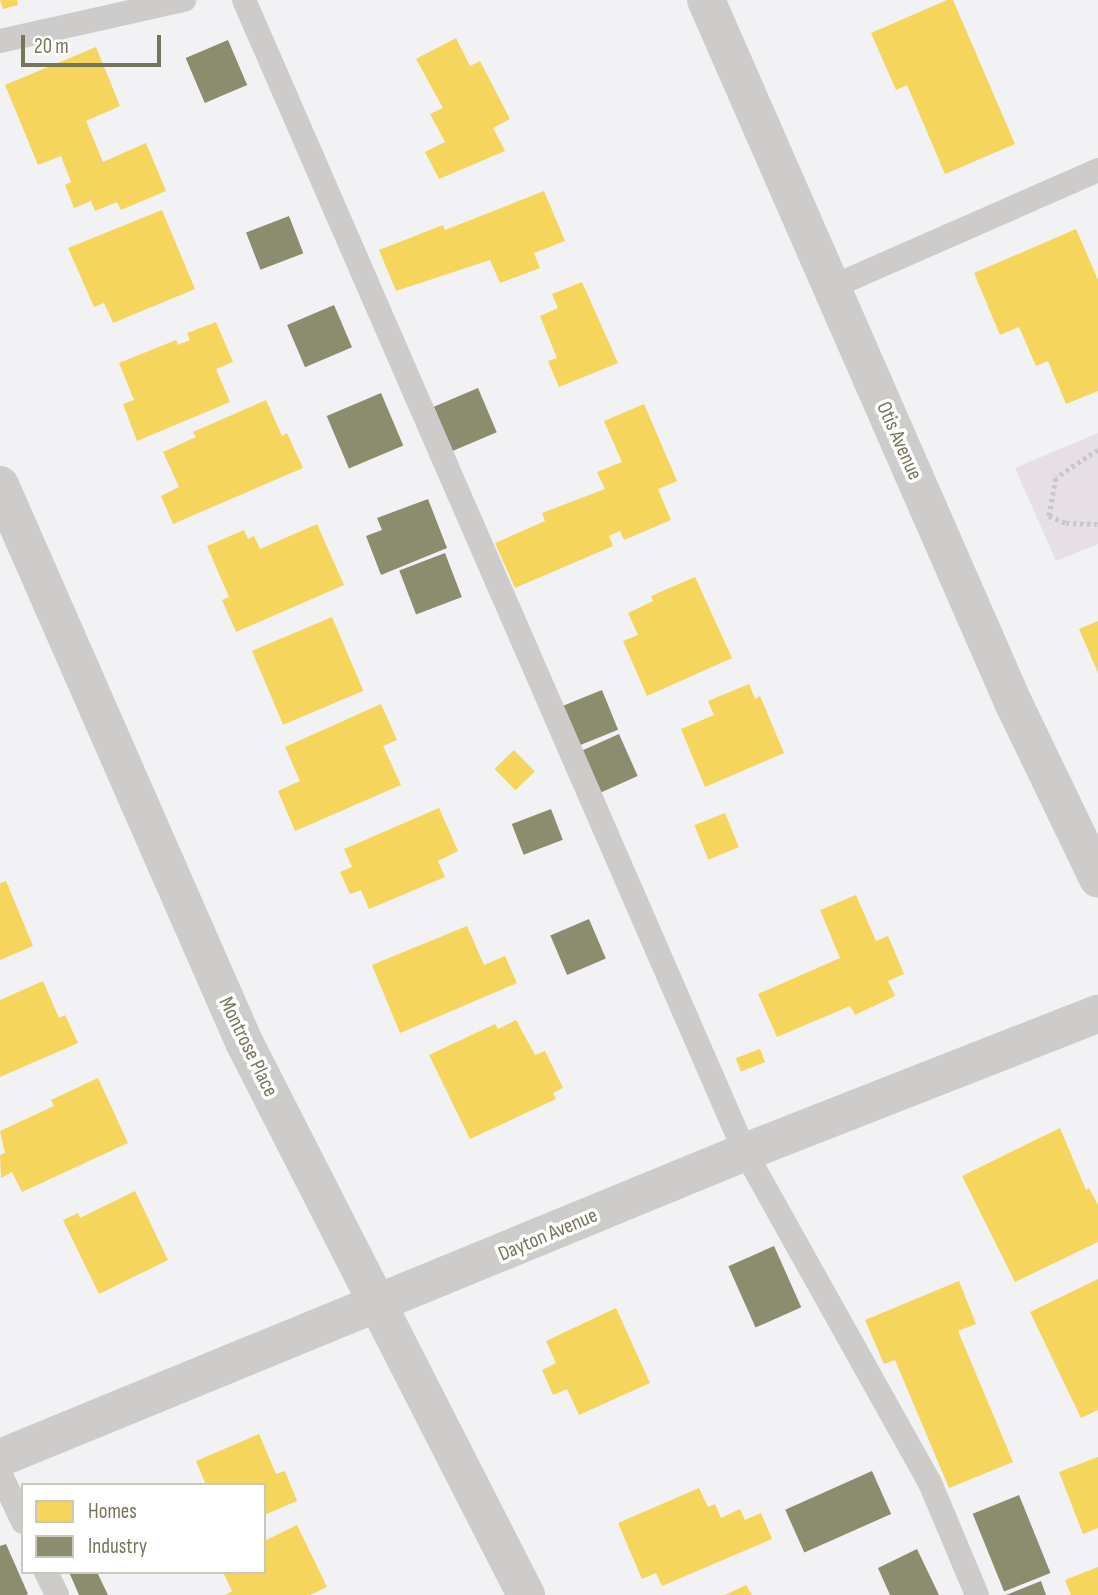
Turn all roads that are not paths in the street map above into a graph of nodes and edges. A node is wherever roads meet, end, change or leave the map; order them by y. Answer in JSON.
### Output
{"nodes":[{"id":1,"x":184,"y":0,"type":"edge"},
{"id":2,"x":244,"y":0,"type":"edge"},
{"id":3,"x":706,"y":0,"type":"edge"},
{"id":4,"x":0,"y":41,"type":"edge"},
{"id":5,"x":1098,"y":170,"type":"edge"},
{"id":6,"x":832,"y":287,"type":"junction"},
{"id":7,"x":0,"y":485,"type":"edge"},
{"id":8,"x":1098,"y":879,"type":"edge"},
{"id":9,"x":1098,"y":1014,"type":"edge"},
{"id":10,"x":745,"y":1152,"type":"junction"},
{"id":11,"x":378,"y":1306,"type":"junction"},
{"id":12,"x":0,"y":1458,"type":"edge"},
{"id":13,"x":0,"y":1473,"type":"edge"},
{"id":14,"x":21,"y":1518,"type":"edge"},
{"id":15,"x":47,"y":1574,"type":"edge"},
{"id":16,"x":57,"y":1595,"type":"edge"},
{"id":17,"x":526,"y":1595,"type":"edge"},
{"id":18,"x":977,"y":1595,"type":"edge"}],
"edges":[{"from":1,"to":4,"type":"lane"},
{"from":2,"to":10,"type":"lane"},
{"from":3,"to":6,"type":"street","name":"Otis Avenue"},
{"from":5,"to":6,"type":"lane"},
{"from":6,"to":8,"type":"street","name":"Otis Avenue"},
{"from":7,"to":11,"type":"street","name":"Montrose Place"},
{"from":9,"to":10,"type":"street","name":"Dayton Avenue"},
{"from":10,"to":11,"type":"street","name":"Dayton Avenue"},
{"from":10,"to":18,"type":"lane"},
{"from":11,"to":12,"type":"street","name":"Dayton Avenue"},
{"from":11,"to":17,"type":"street","name":"Montrose Place"},
{"from":13,"to":14,"type":"lane"},
{"from":15,"to":16,"type":"lane"}]}
